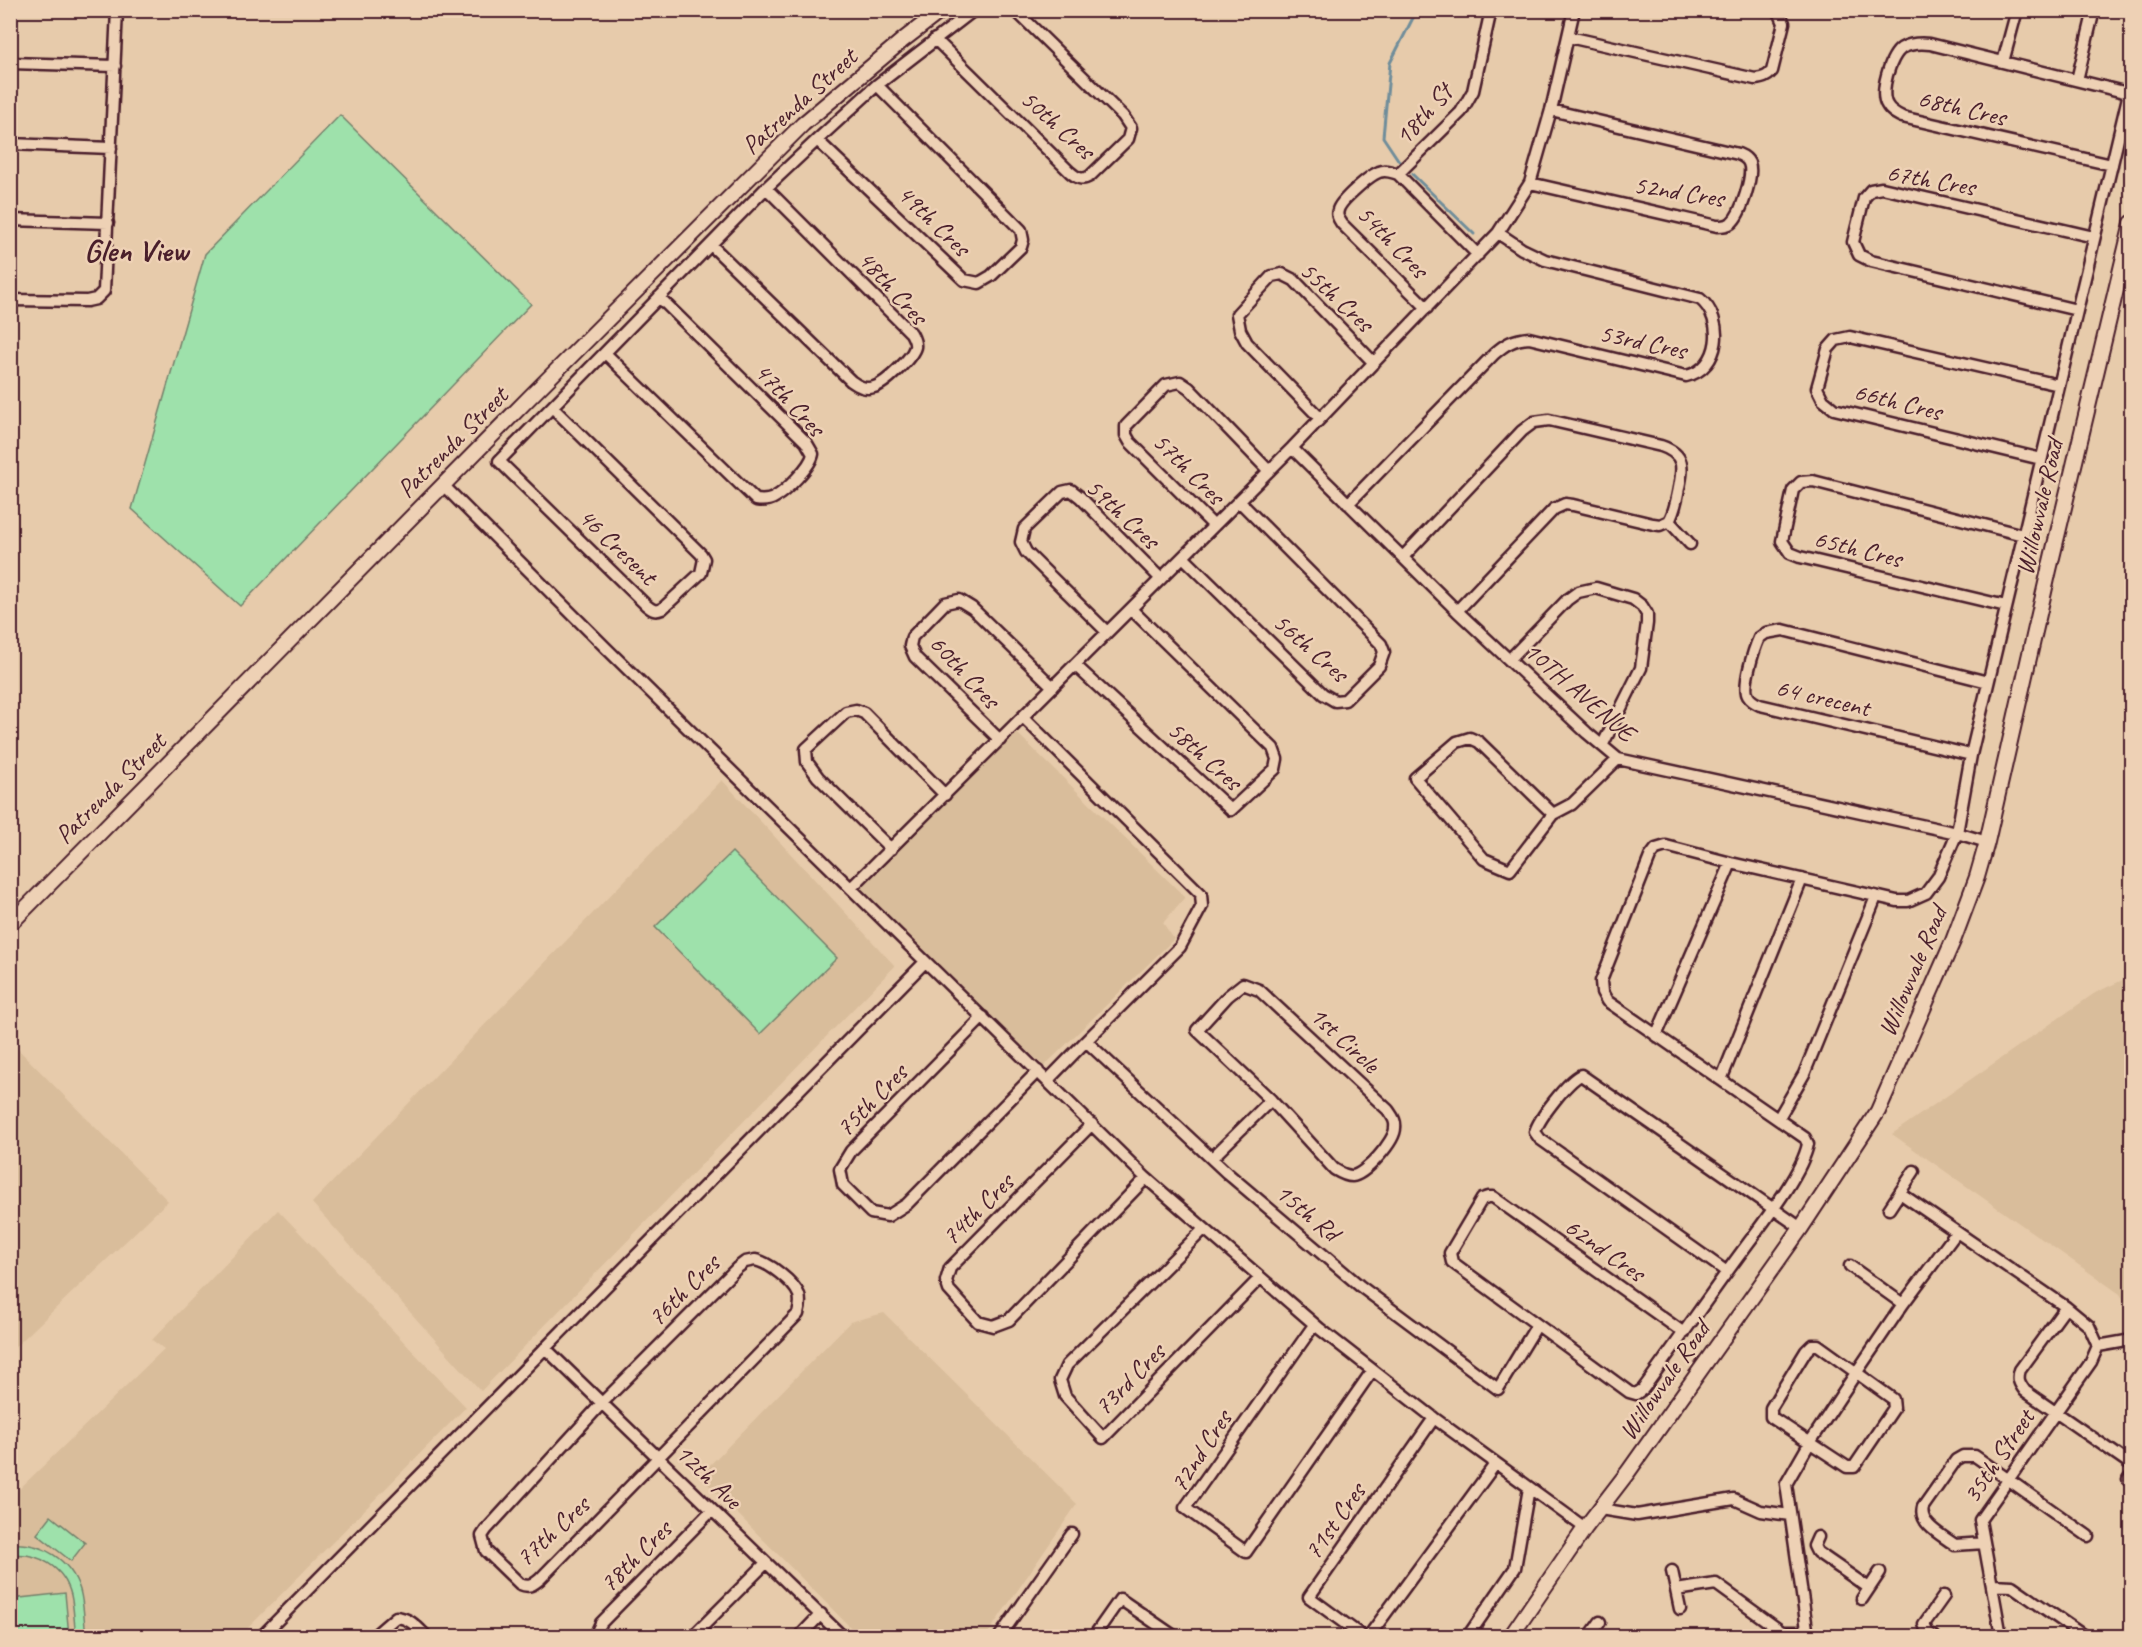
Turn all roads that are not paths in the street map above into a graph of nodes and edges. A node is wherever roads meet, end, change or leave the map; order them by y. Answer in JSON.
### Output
{"nodes":[{"id":1,"x":117,"y":10,"type":"edge"},
{"id":2,"x":942,"y":10,"type":"edge"},
{"id":3,"x":974,"y":10,"type":"edge"},
{"id":4,"x":1015,"y":10,"type":"edge"},
{"id":5,"x":1491,"y":10,"type":"edge"},
{"id":6,"x":1574,"y":10,"type":"edge"},
{"id":7,"x":1776,"y":10,"type":"edge"},
{"id":8,"x":2017,"y":10,"type":"edge"},
{"id":9,"x":2094,"y":10,"type":"edge"},
{"id":10,"x":1569,"y":37,"type":"junction"},
{"id":11,"x":935,"y":39,"type":"junction"},
{"id":12,"x":2003,"y":62,"type":"junction"},
{"id":13,"x":10,"y":63,"type":"edge"},
{"id":14,"x":115,"y":66,"type":"junction"},
{"id":15,"x":2077,"y":81,"type":"junction"},
{"id":16,"x":877,"y":85,"type":"junction"},
{"id":17,"x":2130,"y":94,"type":"edge"},
{"id":18,"x":1551,"y":110,"type":"junction"},
{"id":19,"x":817,"y":140,"type":"junction"},
{"id":20,"x":10,"y":144,"type":"edge"},
{"id":21,"x":111,"y":148,"type":"junction"},
{"id":22,"x":2112,"y":165,"type":"junction"},
{"id":23,"x":1398,"y":174,"type":"junction"},
{"id":24,"x":1530,"y":183,"type":"junction"},
{"id":25,"x":766,"y":188,"type":"junction"},
{"id":26,"x":10,"y":220,"type":"edge"},
{"id":27,"x":108,"y":223,"type":"junction"},
{"id":28,"x":2132,"y":223,"type":"edge"},
{"id":29,"x":1498,"y":233,"type":"junction"},
{"id":30,"x":2094,"y":237,"type":"junction"},
{"id":31,"x":711,"y":245,"type":"junction"},
{"id":32,"x":1478,"y":255,"type":"junction"},
{"id":33,"x":659,"y":297,"type":"junction"},
{"id":34,"x":10,"y":300,"type":"edge"},
{"id":35,"x":1427,"y":308,"type":"junction"},
{"id":36,"x":2077,"y":310,"type":"junction"},
{"id":37,"x":605,"y":353,"type":"junction"},
{"id":38,"x":1374,"y":363,"type":"junction"},
{"id":39,"x":2059,"y":385,"type":"junction"},
{"id":40,"x":552,"y":407,"type":"junction"},
{"id":41,"x":1320,"y":418,"type":"junction"},
{"id":42,"x":1292,"y":448,"type":"junction"},
{"id":43,"x":2041,"y":459,"type":"junction"},
{"id":44,"x":1269,"y":471,"type":"junction"},
{"id":45,"x":443,"y":485,"type":"junction"},
{"id":46,"x":1239,"y":501,"type":"junction"},
{"id":47,"x":1348,"y":504,"type":"junction"},
{"id":48,"x":1669,"y":521,"type":"junction"},
{"id":49,"x":1214,"y":526,"type":"junction"},
{"id":50,"x":2023,"y":536,"type":"junction"},
{"id":51,"x":1690,"y":544,"type":"dead end"},
{"id":52,"x":1183,"y":557,"type":"junction"},
{"id":53,"x":1403,"y":557,"type":"junction"},
{"id":54,"x":1161,"y":579,"type":"junction"},
{"id":55,"x":2006,"y":606,"type":"junction"},
{"id":56,"x":1131,"y":609,"type":"junction"},
{"id":57,"x":1457,"y":611,"type":"junction"},
{"id":58,"x":1107,"y":633,"type":"junction"},
{"id":59,"x":1509,"y":660,"type":"junction"},
{"id":60,"x":1075,"y":665,"type":"junction"},
{"id":61,"x":1988,"y":682,"type":"junction"},
{"id":62,"x":1053,"y":687,"type":"junction"},
{"id":63,"x":1023,"y":717,"type":"junction"},
{"id":64,"x":1000,"y":740,"type":"junction"},
{"id":65,"x":1603,"y":744,"type":"junction"},
{"id":66,"x":1971,"y":755,"type":"junction"},
{"id":67,"x":1618,"y":759,"type":"junction"},
{"id":68,"x":945,"y":795,"type":"junction"},
{"id":69,"x":1553,"y":814,"type":"junction"},
{"id":70,"x":1957,"y":833,"type":"junction"},
{"id":71,"x":1987,"y":842,"type":"junction"},
{"id":72,"x":891,"y":849,"type":"junction"},
{"id":73,"x":1731,"y":863,"type":"junction"},
{"id":74,"x":1802,"y":879,"type":"junction"},
{"id":75,"x":852,"y":888,"type":"junction"},
{"id":76,"x":1876,"y":897,"type":"junction"},
{"id":77,"x":10,"y":924,"type":"edge"},
{"id":78,"x":925,"y":962,"type":"junction"},
{"id":79,"x":983,"y":1017,"type":"junction"},
{"id":80,"x":1656,"y":1036,"type":"junction"},
{"id":81,"x":1086,"y":1041,"type":"junction"},
{"id":82,"x":1038,"y":1071,"type":"junction"},
{"id":83,"x":1048,"y":1080,"type":"junction"},
{"id":84,"x":1721,"y":1080,"type":"junction"},
{"id":85,"x":1271,"y":1100,"type":"junction"},
{"id":86,"x":1778,"y":1119,"type":"junction"},
{"id":87,"x":1092,"y":1124,"type":"junction"},
{"id":88,"x":1212,"y":1158,"type":"junction"},
{"id":89,"x":1914,"y":1171,"type":"dead end"},
{"id":90,"x":1146,"y":1178,"type":"junction"},
{"id":91,"x":1900,"y":1193,"type":"junction"},
{"id":92,"x":1773,"y":1209,"type":"junction"},
{"id":93,"x":1889,"y":1209,"type":"dead end"},
{"id":94,"x":1801,"y":1228,"type":"junction"},
{"id":95,"x":1204,"y":1229,"type":"junction"},
{"id":96,"x":1956,"y":1233,"type":"junction"},
{"id":97,"x":1850,"y":1266,"type":"dead end"},
{"id":98,"x":1727,"y":1272,"type":"junction"},
{"id":99,"x":1260,"y":1278,"type":"junction"},
{"id":100,"x":1903,"y":1304,"type":"junction"},
{"id":101,"x":2066,"y":1307,"type":"junction"},
{"id":102,"x":1314,"y":1325,"type":"junction"},
{"id":103,"x":1537,"y":1326,"type":"junction"},
{"id":104,"x":1684,"y":1333,"type":"junction"},
{"id":105,"x":2132,"y":1340,"type":"edge"},
{"id":106,"x":2098,"y":1346,"type":"junction"},
{"id":107,"x":545,"y":1348,"type":"junction"},
{"id":108,"x":1372,"y":1371,"type":"junction"},
{"id":109,"x":1855,"y":1376,"type":"junction"},
{"id":110,"x":603,"y":1402,"type":"junction"},
{"id":111,"x":2056,"y":1412,"type":"junction"},
{"id":112,"x":1434,"y":1418,"type":"junction"},
{"id":113,"x":1809,"y":1444,"type":"junction"},
{"id":114,"x":658,"y":1457,"type":"junction"},
{"id":115,"x":1496,"y":1463,"type":"junction"},
{"id":116,"x":2132,"y":1465,"type":"edge"},
{"id":117,"x":2008,"y":1479,"type":"junction"},
{"id":118,"x":1529,"y":1488,"type":"junction"},
{"id":119,"x":1600,"y":1509,"type":"junction"},
{"id":120,"x":712,"y":1510,"type":"junction"},
{"id":121,"x":1790,"y":1515,"type":"junction"},
{"id":122,"x":1585,"y":1528,"type":"junction"},
{"id":123,"x":1072,"y":1534,"type":"dead end"},
{"id":124,"x":2088,"y":1536,"type":"dead end"},
{"id":125,"x":1984,"y":1543,"type":"junction"},
{"id":126,"x":1795,"y":1548,"type":"junction"},
{"id":127,"x":766,"y":1563,"type":"junction"},
{"id":128,"x":1672,"y":1571,"type":"dead end"},
{"id":129,"x":1880,"y":1572,"type":"dead end"},
{"id":130,"x":1992,"y":1585,"type":"junction"},
{"id":131,"x":1869,"y":1588,"type":"junction"},
{"id":132,"x":1676,"y":1590,"type":"junction"},
{"id":133,"x":1944,"y":1596,"type":"dead end"},
{"id":134,"x":1862,"y":1599,"type":"dead end"},
{"id":135,"x":1680,"y":1609,"type":"dead end"},
{"id":136,"x":821,"y":1614,"type":"junction"},
{"id":137,"x":1600,"y":1622,"type":"dead end"},
{"id":138,"x":1807,"y":1634,"type":"edge"},
{"id":139,"x":262,"y":1636,"type":"edge"},
{"id":140,"x":374,"y":1636,"type":"edge"},
{"id":141,"x":426,"y":1636,"type":"edge"},
{"id":142,"x":595,"y":1636,"type":"edge"},
{"id":143,"x":693,"y":1636,"type":"edge"},
{"id":144,"x":800,"y":1636,"type":"edge"},
{"id":145,"x":842,"y":1636,"type":"edge"},
{"id":146,"x":1000,"y":1636,"type":"edge"},
{"id":147,"x":1094,"y":1636,"type":"edge"},
{"id":148,"x":1173,"y":1636,"type":"edge"},
{"id":149,"x":1362,"y":1636,"type":"edge"},
{"id":150,"x":1369,"y":1636,"type":"edge"},
{"id":151,"x":1468,"y":1636,"type":"edge"},
{"id":152,"x":1510,"y":1636,"type":"edge"},
{"id":153,"x":1590,"y":1636,"type":"edge"},
{"id":154,"x":1933,"y":1636,"type":"edge"},
{"id":155,"x":2001,"y":1636,"type":"edge"},
{"id":156,"x":2084,"y":1636,"type":"edge"}],
"edges":[{"from":1,"to":14,"type":"street"},
{"from":2,"to":45,"type":"street","name":"Patrenda Street"},
{"from":3,"to":11,"type":"street"},
{"from":4,"to":11,"type":"street","name":"50th Cres"},
{"from":5,"to":23,"type":"street","name":"18th St"},
{"from":6,"to":10,"type":"street"},
{"from":7,"to":10,"type":"street"},
{"from":8,"to":12,"type":"street"},
{"from":9,"to":15,"type":"street"},
{"from":10,"to":18,"type":"street"},
{"from":11,"to":16,"type":"street"},
{"from":12,"to":15,"type":"street","name":"68th Cres"},
{"from":12,"to":22,"type":"street","name":"68th Cres"},
{"from":13,"to":14,"type":"street"},
{"from":14,"to":21,"type":"street"},
{"from":15,"to":17,"type":"street","name":"68th Cres"},
{"from":16,"to":19,"type":"street"},
{"from":16,"to":19,"type":"street","name":"49th Cres"},
{"from":17,"to":22,"type":"street"},
{"from":18,"to":24,"type":"street"},
{"from":18,"to":24,"type":"street","name":"52nd Cres"},
{"from":19,"to":25,"type":"street"},
{"from":20,"to":21,"type":"street"},
{"from":21,"to":27,"type":"street"},
{"from":22,"to":30,"type":"street"},
{"from":23,"to":32,"type":"street","name":"54th Cres"},
{"from":23,"to":35,"type":"street","name":"54th Cres"},
{"from":24,"to":29,"type":"street"},
{"from":25,"to":31,"type":"street"},
{"from":25,"to":31,"type":"street","name":"48th Cres"},
{"from":26,"to":27,"type":"street"},
{"from":27,"to":34,"type":"street"},
{"from":28,"to":71,"type":"street","name":"Willowvale Road"},
{"from":29,"to":32,"type":"street"},
{"from":29,"to":47,"type":"street","name":"53rd Cres"},
{"from":30,"to":36,"type":"street"},
{"from":30,"to":36,"type":"street","name":"67th Cres"},
{"from":31,"to":33,"type":"street"},
{"from":32,"to":35,"type":"street"},
{"from":33,"to":37,"type":"street"},
{"from":33,"to":37,"type":"street","name":"47th Cres"},
{"from":35,"to":38,"type":"street"},
{"from":36,"to":39,"type":"street"},
{"from":37,"to":40,"type":"street"},
{"from":38,"to":41,"type":"street"},
{"from":38,"to":41,"type":"street","name":"55th Cres"},
{"from":39,"to":43,"type":"street"},
{"from":39,"to":43,"type":"street","name":"66th Cres"},
{"from":40,"to":40,"type":"street","name":"46 Cresent"},
{"from":41,"to":42,"type":"street"},
{"from":42,"to":44,"type":"street"},
{"from":42,"to":47,"type":"street","name":"10TH AVENUE"},
{"from":43,"to":50,"type":"street"},
{"from":44,"to":46,"type":"street"},
{"from":44,"to":49,"type":"street","name":"57th Cres"},
{"from":45,"to":75,"type":"street"},
{"from":45,"to":77,"type":"street","name":"Patrenda Street"},
{"from":46,"to":49,"type":"street"},
{"from":46,"to":52,"type":"street","name":"56th Cres"},
{"from":47,"to":53,"type":"street","name":"10TH AVENUE"},
{"from":48,"to":51,"type":"street"},
{"from":48,"to":53,"type":"street"},
{"from":48,"to":57,"type":"street"},
{"from":49,"to":52,"type":"street"},
{"from":50,"to":55,"type":"street"},
{"from":50,"to":55,"type":"street","name":"65th Cres"},
{"from":52,"to":54,"type":"street"},
{"from":53,"to":57,"type":"street","name":"10TH AVENUE"},
{"from":54,"to":56,"type":"street"},
{"from":54,"to":58,"type":"street","name":"59th Cres"},
{"from":55,"to":61,"type":"street"},
{"from":56,"to":58,"type":"street"},
{"from":56,"to":60,"type":"street","name":"58th Cres"},
{"from":57,"to":59,"type":"street","name":"10TH AVENUE"},
{"from":58,"to":60,"type":"street"},
{"from":59,"to":65,"type":"street","name":"10TH AVENUE"},
{"from":59,"to":65,"type":"street"},
{"from":60,"to":62,"type":"street"},
{"from":61,"to":66,"type":"street"},
{"from":61,"to":66,"type":"street","name":"64 crecent"},
{"from":62,"to":63,"type":"street"},
{"from":62,"to":64,"type":"street","name":"60th Cres"},
{"from":63,"to":64,"type":"street"},
{"from":63,"to":81,"type":"street"},
{"from":64,"to":68,"type":"street"},
{"from":65,"to":67,"type":"street","name":"10TH AVENUE"},
{"from":66,"to":70,"type":"street"},
{"from":67,"to":69,"type":"street"},
{"from":67,"to":70,"type":"street","name":"10TH AVENUE"},
{"from":68,"to":72,"type":"street"},
{"from":68,"to":72,"type":"street"},
{"from":69,"to":69,"type":"street"},
{"from":70,"to":71,"type":"street","name":"10TH AVENUE"},
{"from":70,"to":76,"type":"street"},
{"from":71,"to":94,"type":"street","name":"Willowvale Road"},
{"from":72,"to":75,"type":"street"},
{"from":73,"to":74,"type":"street"},
{"from":73,"to":80,"type":"street"},
{"from":73,"to":80,"type":"street"},
{"from":74,"to":76,"type":"street"},
{"from":74,"to":84,"type":"street"},
{"from":75,"to":78,"type":"street"},
{"from":76,"to":86,"type":"street"},
{"from":78,"to":79,"type":"street"},
{"from":78,"to":107,"type":"street"},
{"from":79,"to":82,"type":"street"},
{"from":79,"to":82,"type":"street","name":"75th Cres"},
{"from":80,"to":84,"type":"street"},
{"from":81,"to":83,"type":"street"},
{"from":81,"to":88,"type":"street","name":"15th Rd"},
{"from":82,"to":83,"type":"street"},
{"from":83,"to":87,"type":"street"},
{"from":84,"to":86,"type":"street"},
{"from":85,"to":85,"type":"street","name":"1st Circle"},
{"from":85,"to":88,"type":"street"},
{"from":86,"to":92,"type":"street"},
{"from":87,"to":90,"type":"street"},
{"from":87,"to":90,"type":"street","name":"74th Cres"},
{"from":88,"to":103,"type":"street","name":"15th Rd"},
{"from":89,"to":91,"type":"street"},
{"from":90,"to":95,"type":"street"},
{"from":91,"to":93,"type":"street"},
{"from":91,"to":96,"type":"street"},
{"from":92,"to":94,"type":"street"},
{"from":92,"to":98,"type":"street"},
{"from":92,"to":98,"type":"street"},
{"from":94,"to":119,"type":"street","name":"Willowvale Road"},
{"from":95,"to":99,"type":"street"},
{"from":95,"to":99,"type":"street","name":"73rd Cres"},
{"from":96,"to":100,"type":"street"},
{"from":96,"to":101,"type":"street"},
{"from":97,"to":100,"type":"street"},
{"from":98,"to":104,"type":"street"},
{"from":99,"to":102,"type":"street"},
{"from":100,"to":109,"type":"street"},
{"from":101,"to":106,"type":"street"},
{"from":101,"to":111,"type":"street"},
{"from":102,"to":108,"type":"street"},
{"from":102,"to":108,"type":"street","name":"72nd Cres"},
{"from":103,"to":104,"type":"street","name":"62nd Cres"},
{"from":103,"to":104,"type":"street","name":"62nd Cres"},
{"from":105,"to":106,"type":"street"},
{"from":106,"to":111,"type":"street","name":"35th Street"},
{"from":107,"to":110,"type":"street","name":"12th Ave"},
{"from":107,"to":139,"type":"street"},
{"from":108,"to":112,"type":"street"},
{"from":109,"to":113,"type":"street"},
{"from":109,"to":113,"type":"street"},
{"from":109,"to":113,"type":"street"},
{"from":110,"to":114,"type":"street","name":"12th Ave"},
{"from":110,"to":114,"type":"street","name":"77th Cres"},
{"from":110,"to":114,"type":"street","name":"76th Cres"},
{"from":111,"to":116,"type":"street"},
{"from":111,"to":117,"type":"street","name":"35th Street"},
{"from":112,"to":115,"type":"street"},
{"from":112,"to":149,"type":"street","name":"71st Cres"},
{"from":113,"to":121,"type":"street"},
{"from":114,"to":120,"type":"street","name":"12th Ave"},
{"from":115,"to":118,"type":"street"},
{"from":115,"to":150,"type":"street"},
{"from":117,"to":124,"type":"street"},
{"from":117,"to":125,"type":"street","name":"35th Street"},
{"from":117,"to":125,"type":"street"},
{"from":118,"to":122,"type":"street"},
{"from":118,"to":151,"type":"street"},
{"from":119,"to":121,"type":"street"},
{"from":119,"to":122,"type":"street","name":"Willowvale Road"},
{"from":120,"to":127,"type":"street","name":"12th Ave"},
{"from":120,"to":142,"type":"street","name":"78th Cres"},
{"from":121,"to":126,"type":"street"},
{"from":122,"to":152,"type":"street","name":"Willowvale Road"},
{"from":123,"to":146,"type":"street"},
{"from":125,"to":130,"type":"street","name":"35th Street"},
{"from":126,"to":131,"type":"street"},
{"from":126,"to":138,"type":"street"},
{"from":127,"to":136,"type":"street","name":"12th Ave"},
{"from":127,"to":143,"type":"street"},
{"from":128,"to":132,"type":"street"},
{"from":129,"to":131,"type":"street"},
{"from":130,"to":155,"type":"street","name":"35th Street"},
{"from":130,"to":156,"type":"street"},
{"from":131,"to":134,"type":"street"},
{"from":132,"to":135,"type":"street"},
{"from":132,"to":138,"type":"street"},
{"from":133,"to":154,"type":"street"},
{"from":136,"to":144,"type":"street"},
{"from":136,"to":145,"type":"street","name":"12th Ave"},
{"from":137,"to":153,"type":"street"},
{"from":140,"to":141,"type":"street"},
{"from":147,"to":148,"type":"street"}]}
